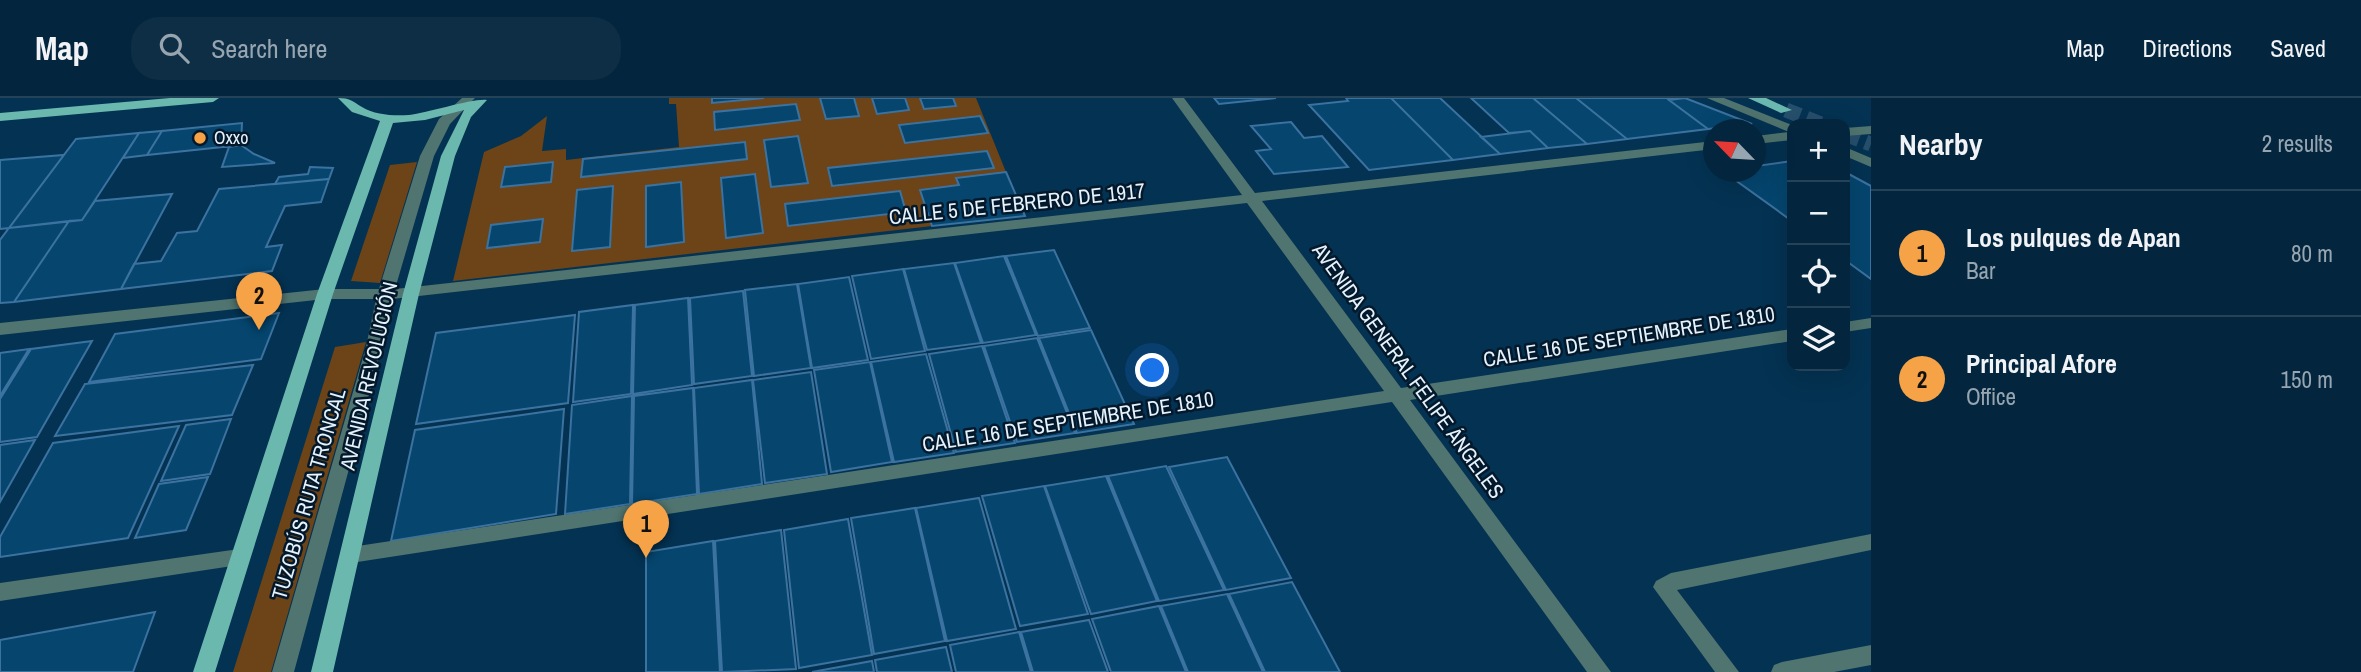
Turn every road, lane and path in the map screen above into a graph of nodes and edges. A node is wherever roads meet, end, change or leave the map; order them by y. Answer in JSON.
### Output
{"nodes":[{"id":1,"x":213,"y":98,"type":"edge"},
{"id":2,"x":344,"y":98,"type":"edge"},
{"id":3,"x":1178,"y":98,"type":"edge"},
{"id":4,"x":1713,"y":98,"type":"edge"},
{"id":5,"x":1754,"y":98,"type":"edge"},
{"id":6,"x":473,"y":101,"type":"edge"},
{"id":7,"x":1786,"y":110,"type":"tunnel mouth"},
{"id":8,"x":0,"y":117,"type":"edge"},
{"id":9,"x":388,"y":118,"type":"junction"},
{"id":10,"x":1787,"y":127,"type":"tunnel mouth"},
{"id":11,"x":1871,"y":130,"type":"edge"},
{"id":12,"x":1850,"y":132,"type":"edge"},
{"id":13,"x":1787,"y":137,"type":"edge"},
{"id":14,"x":1766,"y":139,"type":"edge"},
{"id":15,"x":1703,"y":146,"type":"edge"},
{"id":16,"x":1850,"y":153,"type":"edge"},
{"id":17,"x":1871,"y":163,"type":"edge"},
{"id":18,"x":1253,"y":198,"type":"junction"},
{"id":19,"x":325,"y":294,"type":"junction"},
{"id":20,"x":411,"y":294,"type":"junction"},
{"id":21,"x":385,"y":295,"type":"junction"},
{"id":22,"x":1871,"y":323,"type":"edge"},
{"id":23,"x":1850,"y":326,"type":"edge"},
{"id":24,"x":0,"y":329,"type":"edge"},
{"id":25,"x":1787,"y":336,"type":"edge"},
{"id":26,"x":1399,"y":395,"type":"junction"},
{"id":27,"x":1871,"y":542,"type":"edge"},
{"id":28,"x":351,"y":555,"type":"junction"},
{"id":29,"x":239,"y":556,"type":"junction"},
{"id":30,"x":0,"y":592,"type":"edge"},
{"id":31,"x":1871,"y":655,"type":"edge"},
{"id":32,"x":204,"y":672,"type":"edge"},
{"id":33,"x":283,"y":672,"type":"edge"},
{"id":34,"x":322,"y":672,"type":"edge"},
{"id":35,"x":1600,"y":672,"type":"edge"},
{"id":36,"x":1728,"y":672,"type":"edge"},
{"id":37,"x":1782,"y":672,"type":"edge"}],
"edges":[{"from":1,"to":8,"type":"main road"},
{"from":2,"to":9,"type":"main road"},
{"from":3,"to":18,"type":"street","name":"AVENIDA GENERAL FELIPE ÁNGELES"},
{"from":4,"to":10,"type":"street"},
{"from":5,"to":7,"type":"main road"},
{"from":6,"to":9,"type":"main road"},
{"from":6,"to":20,"type":"main road","name":"AVENIDA REVOLUCIÓN"},
{"from":6,"to":21,"type":"street","name":"TUZOBÚS RUTA TRONCAL"},
{"from":9,"to":19,"type":"main road"},
{"from":11,"to":12,"type":"street"},
{"from":13,"to":14,"type":"street"},
{"from":15,"to":18,"type":"street","name":"CALLE 5 DE FEBRERO DE 1917"},
{"from":16,"to":17,"type":"street"},
{"from":18,"to":20,"type":"street","name":"CALLE 5 DE FEBRERO DE 1917"},
{"from":18,"to":26,"type":"street","name":"AVENIDA GENERAL FELIPE ÁNGELES"},
{"from":19,"to":21,"type":"street","name":"CALLE 5 DE FEBRERO DE 1917"},
{"from":19,"to":24,"type":"street","name":"CALLE 5 DE FEBRERO DE 1917"},
{"from":19,"to":29,"type":"main road"},
{"from":20,"to":21,"type":"street","name":"CALLE 5 DE FEBRERO DE 1917"},
{"from":20,"to":28,"type":"main road","name":"AVENIDA REVOLUCIÓN"},
{"from":21,"to":33,"type":"street","name":"TUZOBÚS RUTA TRONCAL"},
{"from":22,"to":23,"type":"street"},
{"from":25,"to":26,"type":"street","name":"CALLE 16 DE SEPTIEMBRE DE 1810"},
{"from":26,"to":28,"type":"street","name":"CALLE 16 DE SEPTIEMBRE DE 1810"},
{"from":26,"to":35,"type":"street","name":"AVENIDA GENERAL FELIPE ÁNGELES"},
{"from":27,"to":36,"type":"street"},
{"from":28,"to":34,"type":"main road","name":"AVENIDA REVOLUCIÓN"},
{"from":29,"to":30,"type":"street"},
{"from":29,"to":32,"type":"main road"},
{"from":31,"to":37,"type":"street"}]}
